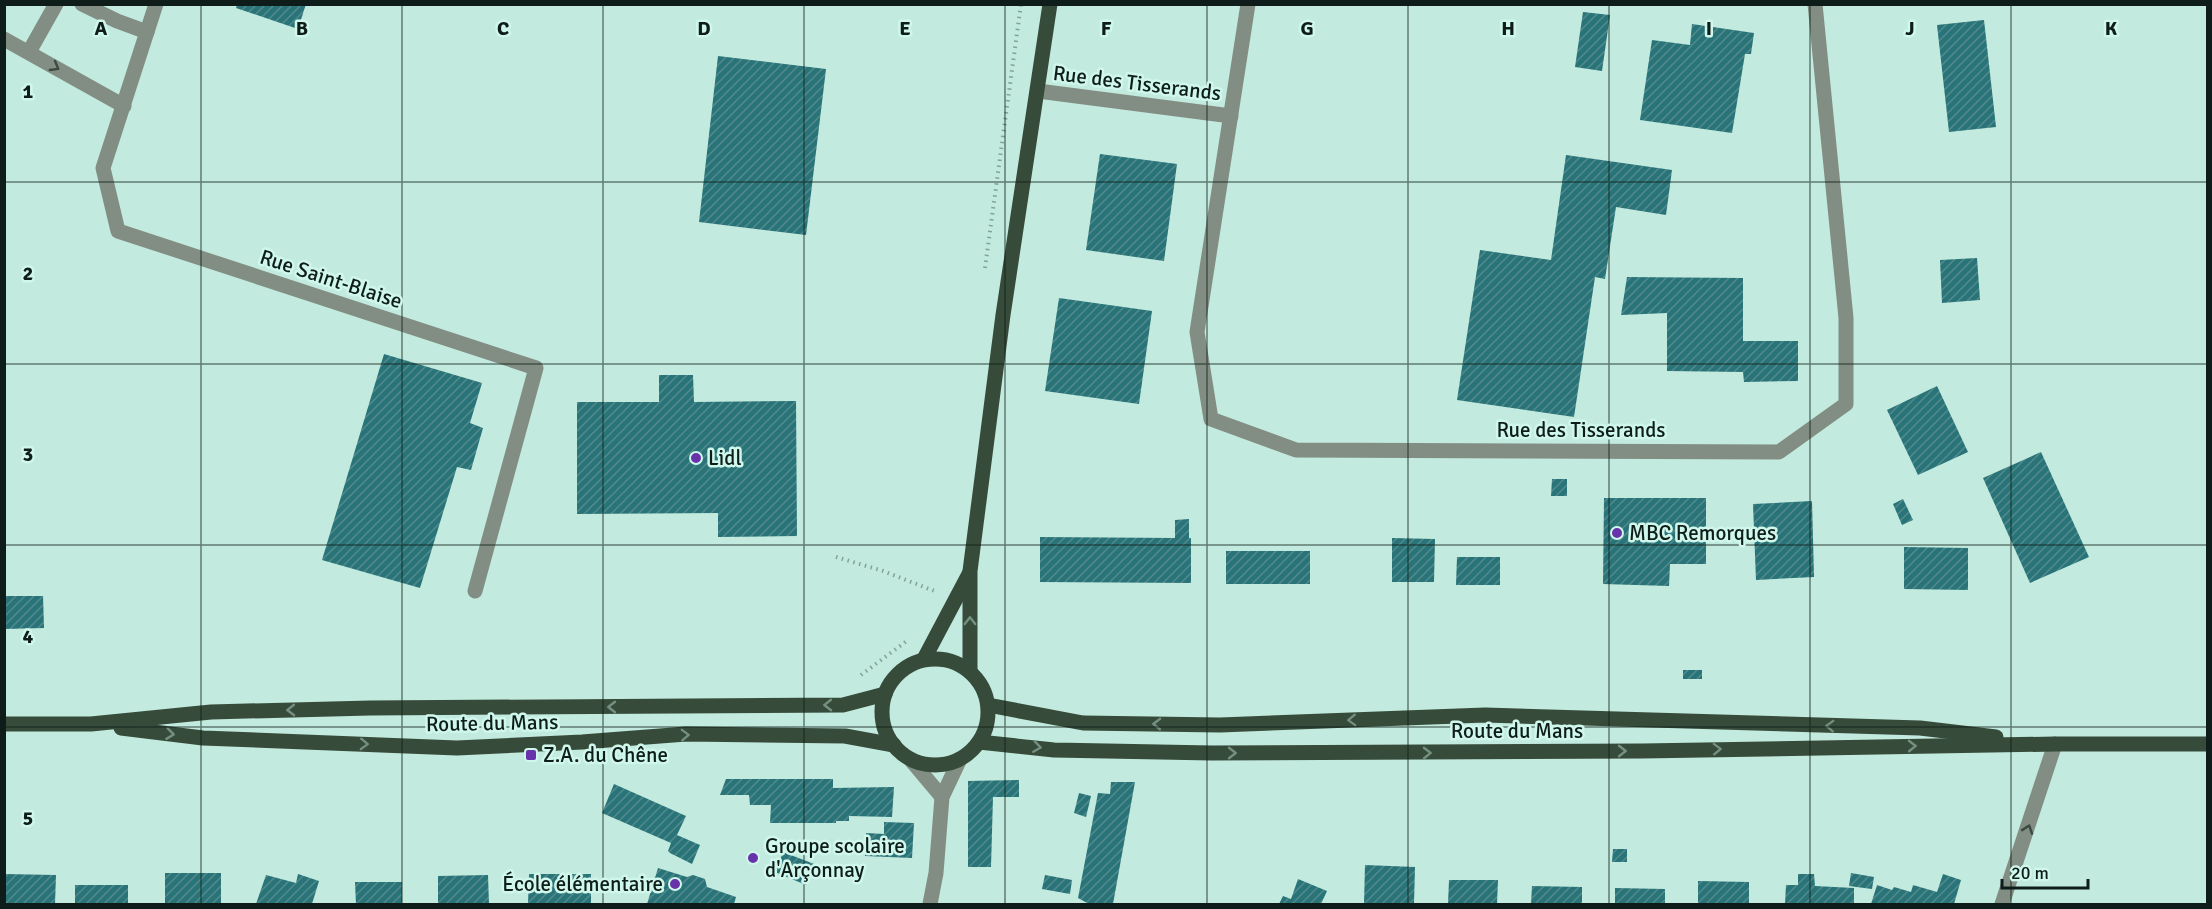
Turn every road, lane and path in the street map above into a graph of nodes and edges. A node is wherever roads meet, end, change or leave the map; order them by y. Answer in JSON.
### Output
{"nodes":[{"id":1,"x":56,"y":4,"type":"edge"},
{"id":2,"x":82,"y":4,"type":"edge"},
{"id":3,"x":156,"y":4,"type":"edge"},
{"id":4,"x":1050,"y":4,"type":"edge"},
{"id":5,"x":1248,"y":4,"type":"edge"},
{"id":6,"x":1815,"y":4,"type":"edge"},
{"id":7,"x":147,"y":32,"type":"junction"},
{"id":8,"x":4,"y":39,"type":"edge"},
{"id":9,"x":29,"y":52,"type":"junction"},
{"id":10,"x":1038,"y":91,"type":"junction"},
{"id":11,"x":124,"y":106,"type":"junction"},
{"id":12,"x":1231,"y":116,"type":"junction"},
{"id":13,"x":836,"y":557,"type":"dead end"},
{"id":14,"x":970,"y":571,"type":"junction"},
{"id":15,"x":475,"y":591,"type":"dead end"},
{"id":16,"x":943,"y":594,"type":"dead end"},
{"id":17,"x":912,"y":637,"type":"dead end"},
{"id":18,"x":924,"y":659,"type":"junction"},
{"id":19,"x":970,"y":672,"type":"junction"},
{"id":20,"x":885,"y":694,"type":"junction"},
{"id":21,"x":843,"y":705,"type":"junction"},
{"id":22,"x":988,"y":705,"type":"junction"},
{"id":23,"x":4,"y":724,"type":"edge"},
{"id":24,"x":91,"y":724,"type":"junction"},
{"id":25,"x":979,"y":742,"type":"junction"},
{"id":26,"x":2055,"y":744,"type":"junction"},
{"id":27,"x":2208,"y":744,"type":"edge"},
{"id":28,"x":894,"y":745,"type":"junction"},
{"id":29,"x":910,"y":759,"type":"junction"},
{"id":30,"x":960,"y":759,"type":"junction"},
{"id":31,"x":942,"y":796,"type":"junction"},
{"id":32,"x":930,"y":904,"type":"edge"},
{"id":33,"x":2002,"y":904,"type":"edge"}],
"edges":[{"from":1,"to":9,"type":"street"},
{"from":2,"to":7,"type":"street"},
{"from":3,"to":7,"type":"street","name":"Rue Saint-Blaise"},
{"from":4,"to":10,"type":"main road"},
{"from":5,"to":12,"type":"street","name":"Rue des Tisserands"},
{"from":6,"to":12,"type":"street","name":"Rue des Tisserands"},
{"from":7,"to":11,"type":"street","name":"Rue Saint-Blaise"},
{"from":8,"to":9,"type":"street"},
{"from":9,"to":11,"type":"street","one_way":true},
{"from":10,"to":12,"type":"street","name":"Rue des Tisserands"},
{"from":10,"to":14,"type":"main road"},
{"from":11,"to":15,"type":"street","name":"Rue Saint-Blaise"},
{"from":13,"to":16,"type":"path"},
{"from":14,"to":18,"type":"main road"},
{"from":19,"to":14,"type":"main road","one_way":true},
{"from":17,"to":21,"type":"path"},
{"from":18,"to":19,"type":"main road"},
{"from":18,"to":20,"type":"main road"},
{"from":19,"to":22,"type":"main road"},
{"from":20,"to":21,"type":"main road","name":"Route du Mans"},
{"from":20,"to":28,"type":"main road"},
{"from":21,"to":24,"type":"main road","name":"Route du Mans","one_way":true},
{"from":22,"to":25,"type":"main road"},
{"from":26,"to":22,"type":"main road","name":"Route du Mans","one_way":true},
{"from":23,"to":24,"type":"main road","name":"Route du Mans"},
{"from":24,"to":28,"type":"main road","name":"Route du Mans","one_way":true},
{"from":25,"to":26,"type":"main road","name":"Route du Mans","one_way":true},
{"from":25,"to":30,"type":"main road"},
{"from":26,"to":27,"type":"main road","name":"Route du Mans"},
{"from":33,"to":26,"type":"street","one_way":true},
{"from":28,"to":29,"type":"main road"},
{"from":29,"to":30,"type":"main road"},
{"from":29,"to":31,"type":"street"},
{"from":30,"to":31,"type":"street"},
{"from":31,"to":32,"type":"street"}]}
